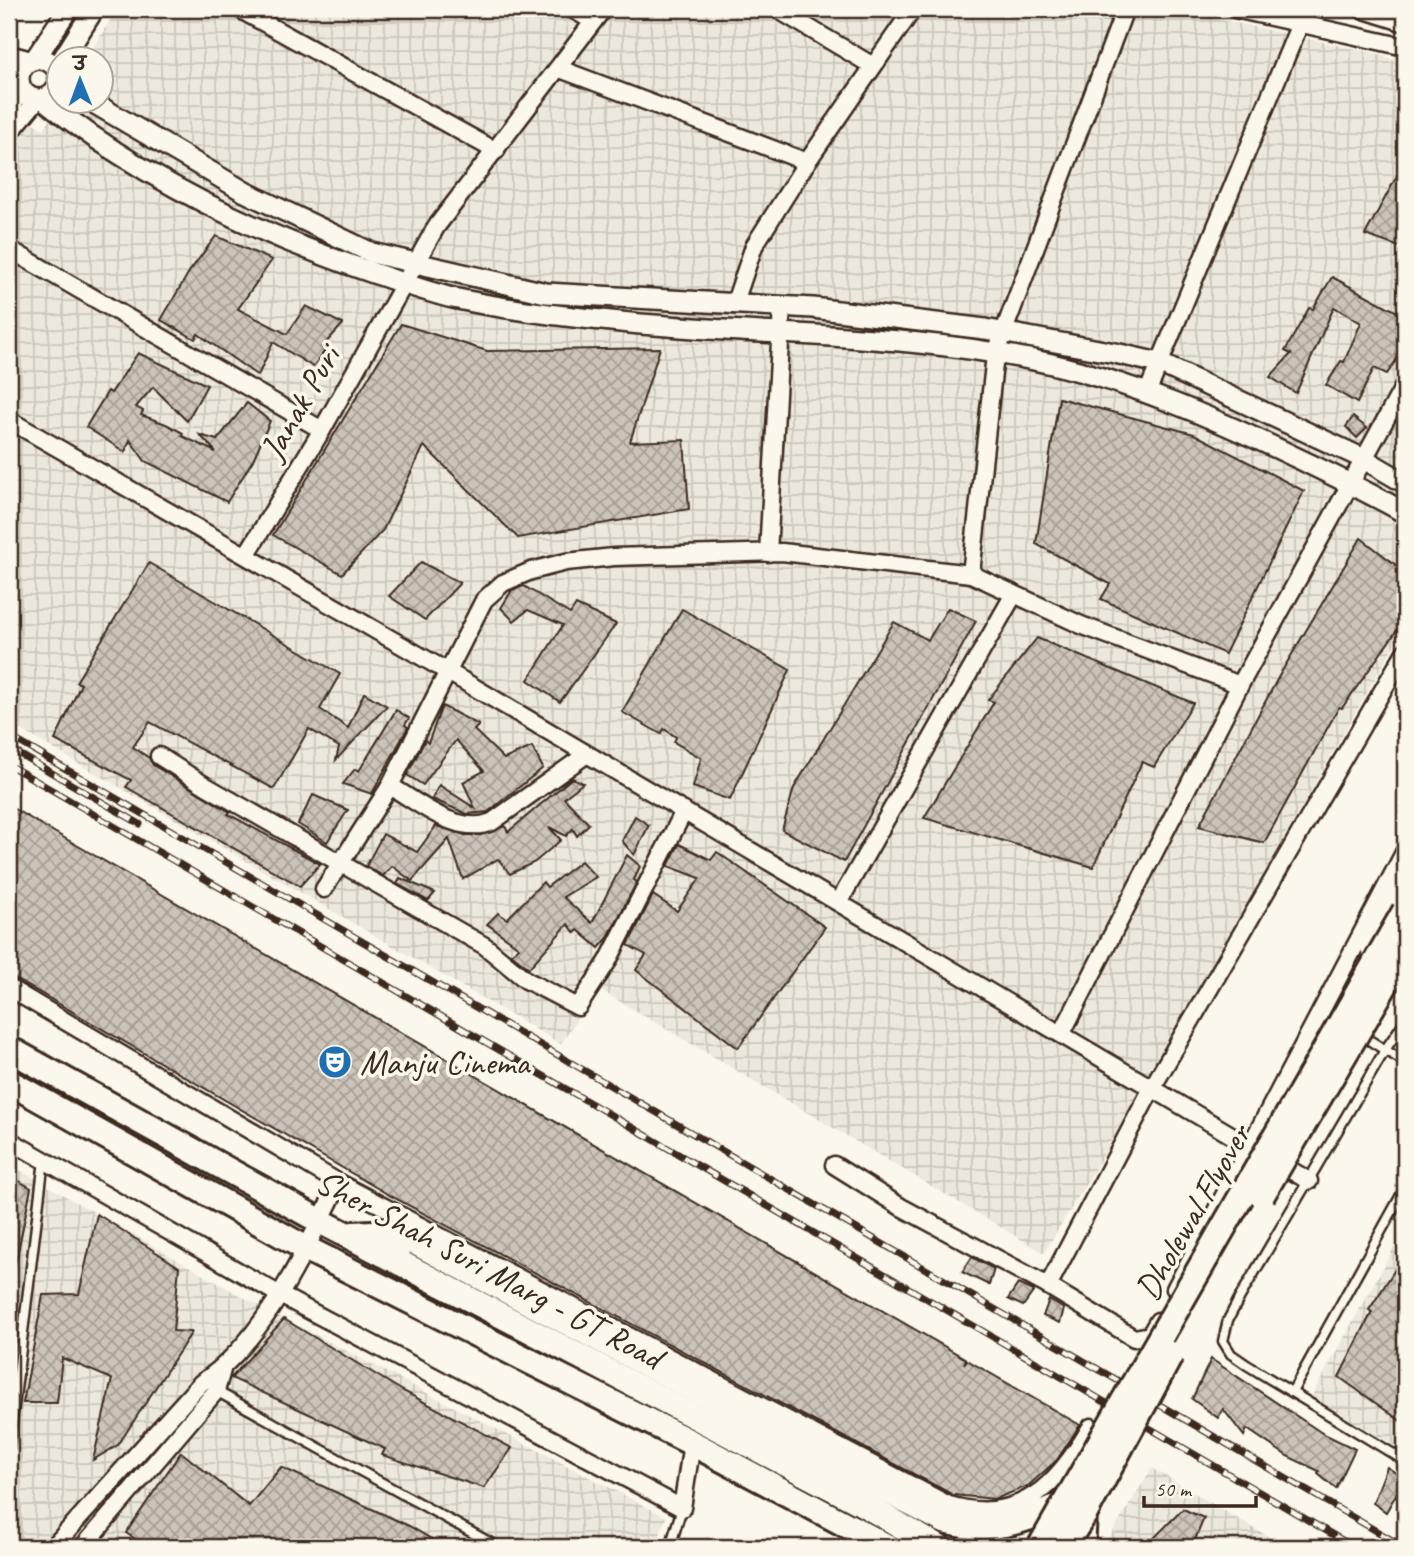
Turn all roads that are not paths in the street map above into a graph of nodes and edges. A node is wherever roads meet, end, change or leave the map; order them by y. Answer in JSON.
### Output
{"nodes":[{"id":1,"x":68,"y":9,"type":"edge"},
{"id":2,"x":94,"y":9,"type":"edge"},
{"id":3,"x":239,"y":9,"type":"edge"},
{"id":4,"x":572,"y":9,"type":"edge"},
{"id":5,"x":777,"y":9,"type":"edge"},
{"id":6,"x":913,"y":9,"type":"edge"},
{"id":7,"x":1125,"y":9,"type":"edge"},
{"id":8,"x":1235,"y":9,"type":"edge"},
{"id":9,"x":1361,"y":9,"type":"edge"},
{"id":10,"x":598,"y":15,"type":"edge"},
{"id":11,"x":1303,"y":16,"type":"edge"},
{"id":12,"x":1405,"y":23,"type":"edge"},
{"id":13,"x":72,"y":46,"type":"edge"},
{"id":14,"x":1405,"y":47,"type":"edge"},
{"id":15,"x":9,"y":54,"type":"edge"},
{"id":16,"x":33,"y":60,"type":"junction"},
{"id":17,"x":46,"y":62,"type":"edge"},
{"id":18,"x":873,"y":66,"type":"junction"},
{"id":19,"x":560,"y":69,"type":"junction"},
{"id":20,"x":16,"y":82,"type":"edge"},
{"id":21,"x":46,"y":98,"type":"edge"},
{"id":22,"x":40,"y":99,"type":"junction"},
{"id":23,"x":116,"y":116,"type":"edge"},
{"id":24,"x":9,"y":119,"type":"edge"},
{"id":25,"x":9,"y":134,"type":"edge"},
{"id":26,"x":496,"y":150,"type":"junction"},
{"id":27,"x":807,"y":162,"type":"junction"},
{"id":28,"x":9,"y":248,"type":"edge"},
{"id":29,"x":416,"y":263,"type":"junction"},
{"id":30,"x":405,"y":283,"type":"junction"},
{"id":31,"x":734,"y":305,"type":"junction"},
{"id":32,"x":782,"y":307,"type":"junction"},
{"id":33,"x":781,"y":331,"type":"junction"},
{"id":34,"x":1003,"y":334,"type":"junction"},
{"id":35,"x":995,"y":355,"type":"junction"},
{"id":36,"x":1159,"y":363,"type":"junction"},
{"id":37,"x":1405,"y":384,"type":"edge"},
{"id":38,"x":1148,"y":391,"type":"junction"},
{"id":39,"x":9,"y":420,"type":"edge"},
{"id":40,"x":322,"y":430,"type":"junction"},
{"id":41,"x":1364,"y":459,"type":"junction"},
{"id":42,"x":1350,"y":481,"type":"junction"},
{"id":43,"x":1405,"y":483,"type":"edge"},
{"id":44,"x":1405,"y":513,"type":"edge"},
{"id":45,"x":768,"y":553,"type":"junction"},
{"id":46,"x":247,"y":554,"type":"junction"},
{"id":47,"x":971,"y":574,"type":"junction"},
{"id":48,"x":1014,"y":594,"type":"junction"},
{"id":49,"x":1405,"y":652,"type":"edge"},
{"id":50,"x":450,"y":673,"type":"junction"},
{"id":51,"x":1240,"y":685,"type":"junction"},
{"id":52,"x":586,"y":754,"type":"junction"},
{"id":53,"x":159,"y":756,"type":"dead end"},
{"id":54,"x":390,"y":786,"type":"junction"},
{"id":55,"x":684,"y":811,"type":"junction"},
{"id":56,"x":1405,"y":851,"type":"edge"},
{"id":57,"x":339,"y":862,"type":"junction"},
{"id":58,"x":1405,"y":884,"type":"edge"},
{"id":59,"x":324,"y":889,"type":"dead end"},
{"id":60,"x":839,"y":902,"type":"junction"},
{"id":61,"x":1405,"y":911,"type":"edge"},
{"id":62,"x":1405,"y":951,"type":"edge"},
{"id":63,"x":1391,"y":967,"type":"edge"},
{"id":64,"x":9,"y":988,"type":"edge"},
{"id":65,"x":1323,"y":1012,"type":"junction"},
{"id":66,"x":1405,"y":1021,"type":"edge"},
{"id":67,"x":1062,"y":1033,"type":"junction"},
{"id":68,"x":9,"y":1049,"type":"edge"},
{"id":69,"x":1385,"y":1050,"type":"junction"},
{"id":70,"x":1405,"y":1062,"type":"edge"},
{"id":71,"x":9,"y":1082,"type":"edge"},
{"id":72,"x":1152,"y":1088,"type":"junction"},
{"id":73,"x":9,"y":1140,"type":"edge"},
{"id":74,"x":1250,"y":1147,"type":"junction"},
{"id":75,"x":44,"y":1160,"type":"junction"},
{"id":76,"x":834,"y":1165,"type":"dead end"},
{"id":77,"x":1309,"y":1181,"type":"junction"},
{"id":78,"x":339,"y":1183,"type":"junction"},
{"id":79,"x":1405,"y":1188,"type":"edge"},
{"id":80,"x":320,"y":1221,"type":"junction"},
{"id":81,"x":345,"y":1234,"type":"junction"},
{"id":82,"x":305,"y":1248,"type":"junction"},
{"id":83,"x":1048,"y":1286,"type":"junction"},
{"id":84,"x":280,"y":1296,"type":"junction"},
{"id":85,"x":222,"y":1370,"type":"junction"},
{"id":86,"x":201,"y":1383,"type":"junction"},
{"id":87,"x":216,"y":1391,"type":"junction"},
{"id":88,"x":1292,"y":1392,"type":"junction"},
{"id":89,"x":1091,"y":1427,"type":"dead end"},
{"id":90,"x":692,"y":1443,"type":"junction"},
{"id":91,"x":9,"y":1447,"type":"edge"},
{"id":92,"x":1405,"y":1461,"type":"edge"},
{"id":93,"x":682,"y":1508,"type":"junction"},
{"id":94,"x":1076,"y":1508,"type":"junction"},
{"id":95,"x":53,"y":1547,"type":"edge"},
{"id":96,"x":83,"y":1547,"type":"edge"},
{"id":97,"x":498,"y":1547,"type":"edge"},
{"id":98,"x":670,"y":1547,"type":"edge"},
{"id":99,"x":888,"y":1547,"type":"edge"},
{"id":100,"x":938,"y":1547,"type":"edge"},
{"id":101,"x":1040,"y":1547,"type":"edge"},
{"id":102,"x":1063,"y":1547,"type":"edge"},
{"id":103,"x":1082,"y":1547,"type":"edge"}],
"edges":[{"from":1,"to":16,"type":"street"},
{"from":2,"to":13,"type":"street"},
{"from":3,"to":26,"type":"street"},
{"from":4,"to":10,"type":"street"},
{"from":5,"to":18,"type":"street"},
{"from":6,"to":18,"type":"street"},
{"from":7,"to":34,"type":"street"},
{"from":8,"to":11,"type":"street"},
{"from":9,"to":12,"type":"street"},
{"from":10,"to":19,"type":"street","name":"Janak Puri"},
{"from":11,"to":14,"type":"street"},
{"from":11,"to":36,"type":"street"},
{"from":15,"to":16,"type":"street"},
{"from":16,"to":17,"type":"street"},
{"from":16,"to":20,"type":"street"},
{"from":18,"to":27,"type":"street"},
{"from":19,"to":26,"type":"street","name":"Janak Puri"},
{"from":19,"to":27,"type":"street"},
{"from":20,"to":22,"type":"street"},
{"from":20,"to":24,"type":"street"},
{"from":21,"to":22,"type":"street"},
{"from":22,"to":25,"type":"street"},
{"from":22,"to":30,"type":"street"},
{"from":23,"to":29,"type":"street"},
{"from":26,"to":29,"type":"street","name":"Janak Puri"},
{"from":27,"to":31,"type":"street"},
{"from":28,"to":40,"type":"street"},
{"from":29,"to":30,"type":"street","name":"Janak Puri"},
{"from":29,"to":31,"type":"street"},
{"from":30,"to":33,"type":"street"},
{"from":30,"to":40,"type":"street","name":"Janak Puri"},
{"from":31,"to":32,"type":"street"},
{"from":32,"to":33,"type":"street"},
{"from":32,"to":34,"type":"street"},
{"from":33,"to":35,"type":"street"},
{"from":33,"to":45,"type":"street"},
{"from":34,"to":35,"type":"street"},
{"from":34,"to":36,"type":"street"},
{"from":35,"to":38,"type":"street"},
{"from":35,"to":47,"type":"street"},
{"from":36,"to":38,"type":"street"},
{"from":36,"to":41,"type":"street"},
{"from":37,"to":41,"type":"street"},
{"from":38,"to":42,"type":"street"},
{"from":39,"to":46,"type":"street"},
{"from":40,"to":46,"type":"street","name":"Janak Puri"},
{"from":41,"to":42,"type":"street"},
{"from":41,"to":43,"type":"street"},
{"from":42,"to":44,"type":"street"},
{"from":42,"to":51,"type":"street"},
{"from":45,"to":47,"type":"street"},
{"from":45,"to":50,"type":"street"},
{"from":46,"to":50,"type":"street"},
{"from":47,"to":48,"type":"street"},
{"from":48,"to":51,"type":"street"},
{"from":48,"to":60,"type":"street"},
{"from":49,"to":72,"type":"street"},
{"from":50,"to":52,"type":"street"},
{"from":50,"to":54,"type":"street"},
{"from":51,"to":67,"type":"street"},
{"from":52,"to":54,"type":"street"},
{"from":52,"to":55,"type":"street"},
{"from":53,"to":57,"type":"street"},
{"from":54,"to":57,"type":"street"},
{"from":55,"to":57,"type":"street"},
{"from":55,"to":60,"type":"street"},
{"from":56,"to":65,"type":"street"},
{"from":57,"to":59,"type":"street"},
{"from":58,"to":63,"type":"main road"},
{"from":60,"to":67,"type":"street"},
{"from":61,"to":63,"type":"main road","name":"Dholewal Flyover","bridge":true},
{"from":62,"to":63,"type":"main road","name":"Dholewal Flyover","bridge":true},
{"from":63,"to":94,"type":"main road","name":"Dholewal Flyover","bridge":true},
{"from":64,"to":78,"type":"street"},
{"from":65,"to":69,"type":"lane"},
{"from":65,"to":74,"type":"street"},
{"from":66,"to":69,"type":"lane"},
{"from":67,"to":72,"type":"street"},
{"from":68,"to":80,"type":"main road","name":"Sher Shah Suri Marg - GT Road"},
{"from":69,"to":70,"type":"lane"},
{"from":69,"to":77,"type":"lane"},
{"from":71,"to":82,"type":"main road","name":"Sher Shah Suri Marg - GT Road"},
{"from":72,"to":74,"type":"street"},
{"from":72,"to":83,"type":"street"},
{"from":73,"to":75,"type":"street"},
{"from":74,"to":77,"type":"street"},
{"from":74,"to":83,"type":"street"},
{"from":75,"to":84,"type":"street"},
{"from":75,"to":91,"type":"lane"},
{"from":76,"to":83,"type":"street"},
{"from":77,"to":88,"type":"lane"},
{"from":78,"to":80,"type":"street"},
{"from":78,"to":89,"type":"street"},
{"from":79,"to":88,"type":"lane"},
{"from":80,"to":81,"type":"main road","name":"Sher Shah Suri Marg - GT Road"},
{"from":80,"to":82,"type":"street"},
{"from":81,"to":94,"type":"main road"},
{"from":81,"to":100,"type":"main road","name":"Sher Shah Suri Marg - GT Road"},
{"from":82,"to":84,"type":"street"},
{"from":82,"to":90,"type":"main road","name":"Sher Shah Suri Marg - GT Road"},
{"from":84,"to":85,"type":"street"},
{"from":84,"to":93,"type":"street"},
{"from":85,"to":86,"type":"street"},
{"from":85,"to":87,"type":"street"},
{"from":86,"to":87,"type":"lane"},
{"from":86,"to":95,"type":"street"},
{"from":87,"to":96,"type":"street"},
{"from":87,"to":97,"type":"lane"},
{"from":88,"to":92,"type":"lane"},
{"from":90,"to":93,"type":"street"},
{"from":90,"to":99,"type":"main road","name":"Sher Shah Suri Marg - GT Road"},
{"from":93,"to":98,"type":"lane"},
{"from":94,"to":101,"type":"main road","name":"Dholewal Flyover","bridge":true},
{"from":94,"to":102,"type":"main road","name":"Dholewal Flyover","bridge":true},
{"from":94,"to":103,"type":"main road"}]}
